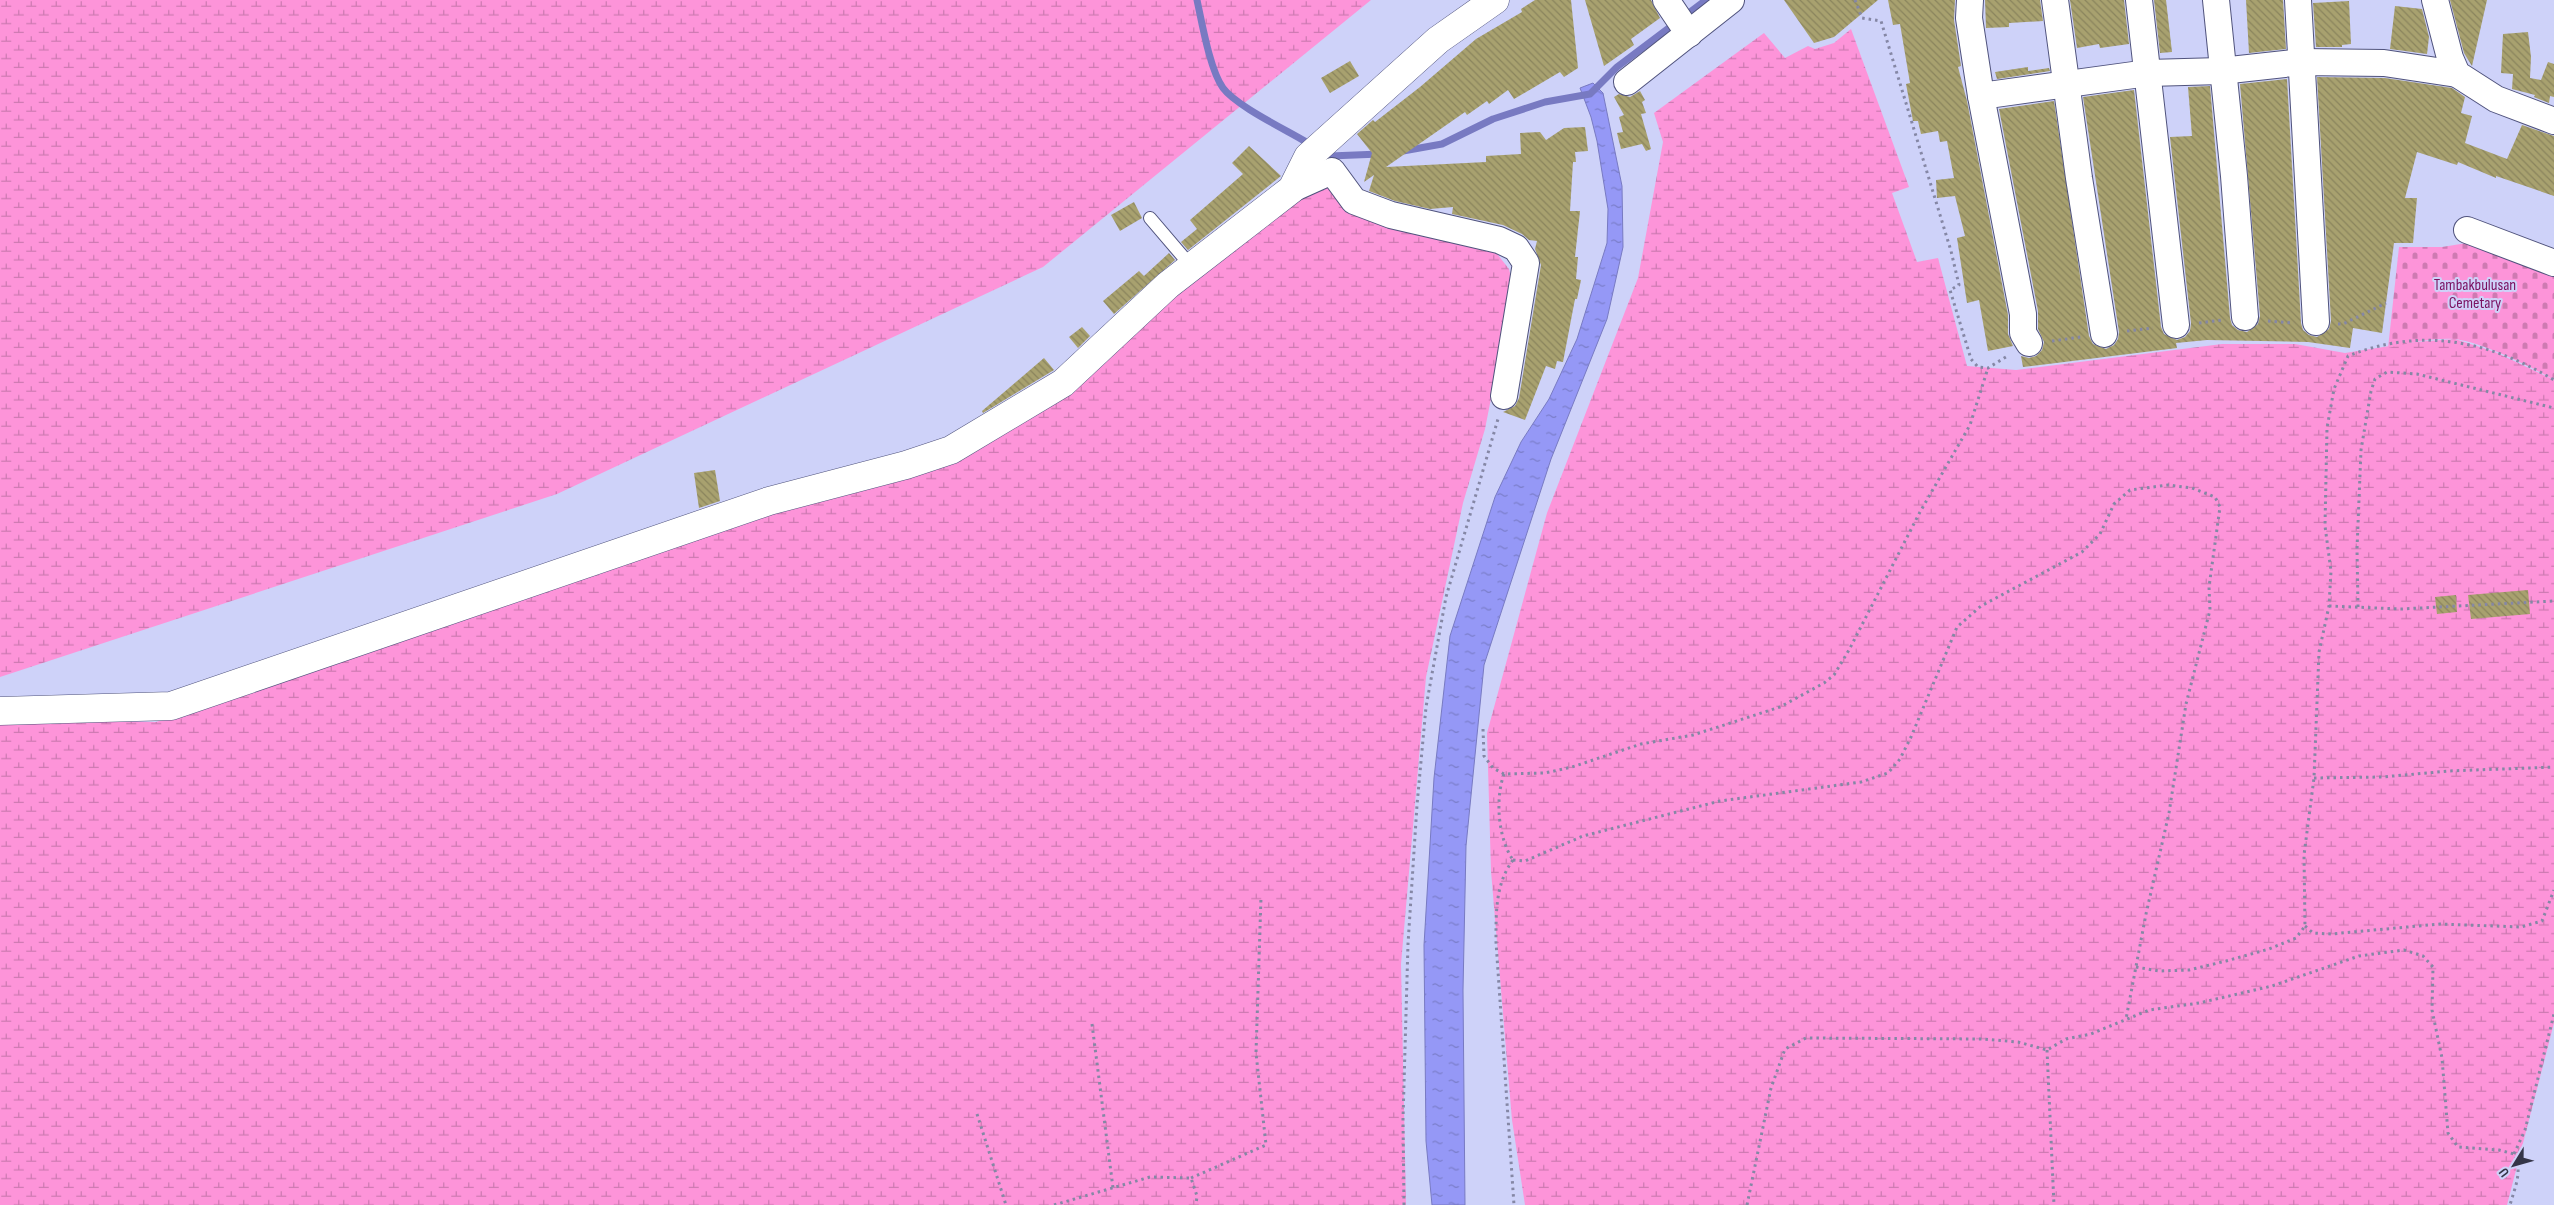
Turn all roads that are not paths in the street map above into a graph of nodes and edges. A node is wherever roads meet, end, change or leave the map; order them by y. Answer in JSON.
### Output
{"nodes":[{"id":1,"x":1495,"y":0,"type":"edge"},
{"id":2,"x":1731,"y":0,"type":"edge"},
{"id":3,"x":1970,"y":0,"type":"edge"},
{"id":4,"x":2054,"y":0,"type":"edge"},
{"id":5,"x":2139,"y":0,"type":"edge"},
{"id":6,"x":2216,"y":0,"type":"edge"},
{"id":7,"x":2298,"y":0,"type":"edge"},
{"id":8,"x":2435,"y":0,"type":"edge"},
{"id":9,"x":1677,"y":17,"type":"edge"},
{"id":10,"x":2302,"y":62,"type":"junction"},
{"id":11,"x":2221,"y":71,"type":"junction"},
{"id":12,"x":2148,"y":73,"type":"junction"},
{"id":13,"x":2457,"y":74,"type":"junction"},
{"id":14,"x":1627,"y":82,"type":"dead end"},
{"id":15,"x":2066,"y":84,"type":"junction"},
{"id":16,"x":1980,"y":96,"type":"junction"},
{"id":17,"x":2554,"y":121,"type":"edge"},
{"id":18,"x":1292,"y":189,"type":"junction"},
{"id":19,"x":1150,"y":218,"type":"dead end"},
{"id":20,"x":2467,"y":230,"type":"dead end"},
{"id":21,"x":2554,"y":263,"type":"edge"},
{"id":22,"x":1191,"y":266,"type":"junction"},
{"id":23,"x":2245,"y":318,"type":"dead end"},
{"id":24,"x":2316,"y":322,"type":"road end"},
{"id":25,"x":2176,"y":325,"type":"road end"},
{"id":26,"x":2104,"y":334,"type":"road end"},
{"id":27,"x":2029,"y":343,"type":"road end"},
{"id":28,"x":1504,"y":396,"type":"road end"},
{"id":29,"x":0,"y":711,"type":"edge"}],
"edges":[{"from":1,"to":18,"type":"street"},
{"from":2,"to":9,"type":"street"},
{"from":3,"to":16,"type":"street"},
{"from":4,"to":15,"type":"street"},
{"from":5,"to":12,"type":"street"},
{"from":6,"to":11,"type":"street"},
{"from":7,"to":10,"type":"street"},
{"from":8,"to":13,"type":"street"},
{"from":9,"to":14,"type":"street"},
{"from":10,"to":11,"type":"street"},
{"from":10,"to":13,"type":"street"},
{"from":10,"to":24,"type":"street"},
{"from":11,"to":12,"type":"street"},
{"from":11,"to":23,"type":"street"},
{"from":12,"to":15,"type":"street"},
{"from":12,"to":25,"type":"street"},
{"from":13,"to":17,"type":"street"},
{"from":15,"to":16,"type":"street"},
{"from":15,"to":26,"type":"street"},
{"from":16,"to":27,"type":"street"},
{"from":18,"to":22,"type":"street"},
{"from":18,"to":28,"type":"street"},
{"from":19,"to":22,"type":"lane"},
{"from":20,"to":21,"type":"street"},
{"from":22,"to":29,"type":"street"}]}
